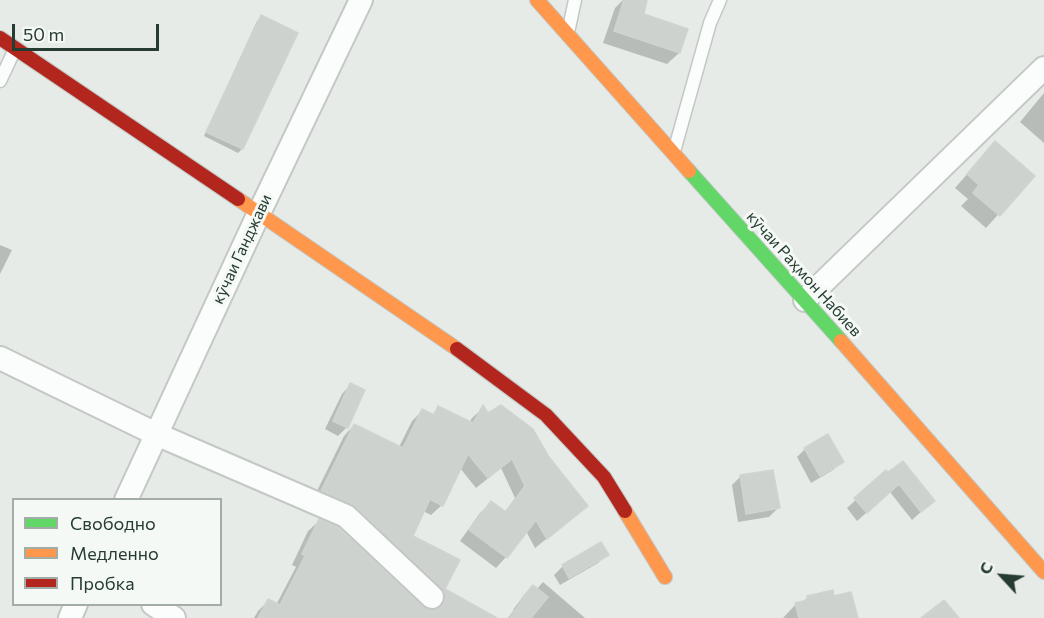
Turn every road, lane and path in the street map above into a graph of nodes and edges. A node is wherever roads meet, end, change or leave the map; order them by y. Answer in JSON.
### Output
{"nodes":[{"id":1,"x":361,"y":0,"type":"edge"},
{"id":2,"x":537,"y":0,"type":"edge"},
{"id":3,"x":575,"y":0,"type":"edge"},
{"id":4,"x":720,"y":0,"type":"edge"},
{"id":5,"x":567,"y":34,"type":"junction"},
{"id":6,"x":0,"y":38,"type":"edge"},
{"id":7,"x":15,"y":49,"type":"junction"},
{"id":8,"x":1044,"y":69,"type":"edge"},
{"id":9,"x":0,"y":81,"type":"edge"},
{"id":10,"x":674,"y":153,"type":"junction"},
{"id":11,"x":259,"y":213,"type":"junction"},
{"id":12,"x":805,"y":300,"type":"junction"},
{"id":13,"x":0,"y":358,"type":"edge"},
{"id":14,"x":156,"y":434,"type":"junction"},
{"id":15,"x":127,"y":498,"type":"edge"},
{"id":16,"x":1044,"y":572,"type":"edge"},
{"id":17,"x":665,"y":577,"type":"dead end"},
{"id":18,"x":432,"y":597,"type":"dead end"},
{"id":19,"x":156,"y":606,"type":"edge"},
{"id":20,"x":174,"y":618,"type":"edge"}],
"edges":[{"from":1,"to":11,"type":"street","name":"кӯчаи Ганджави"},
{"from":2,"to":5,"type":"street","name":"кӯчаи Раҳмон Набиев"},
{"from":3,"to":5,"type":"lane"},
{"from":4,"to":10,"type":"lane"},
{"from":5,"to":10,"type":"street","name":"кӯчаи Раҳмон Набиев"},
{"from":6,"to":7,"type":"street"},
{"from":7,"to":9,"type":"lane"},
{"from":7,"to":11,"type":"street"},
{"from":8,"to":12,"type":"street"},
{"from":10,"to":12,"type":"street","name":"кӯчаи Раҳмон Набиев"},
{"from":11,"to":14,"type":"street","name":"кӯчаи Ганджави"},
{"from":11,"to":17,"type":"street"},
{"from":12,"to":16,"type":"street","name":"кӯчаи Раҳмон Набиев"},
{"from":13,"to":14,"type":"street"},
{"from":14,"to":15,"type":"street","name":"кӯчаи Ганджави"},
{"from":14,"to":18,"type":"street"},
{"from":19,"to":20,"type":"street"}]}
